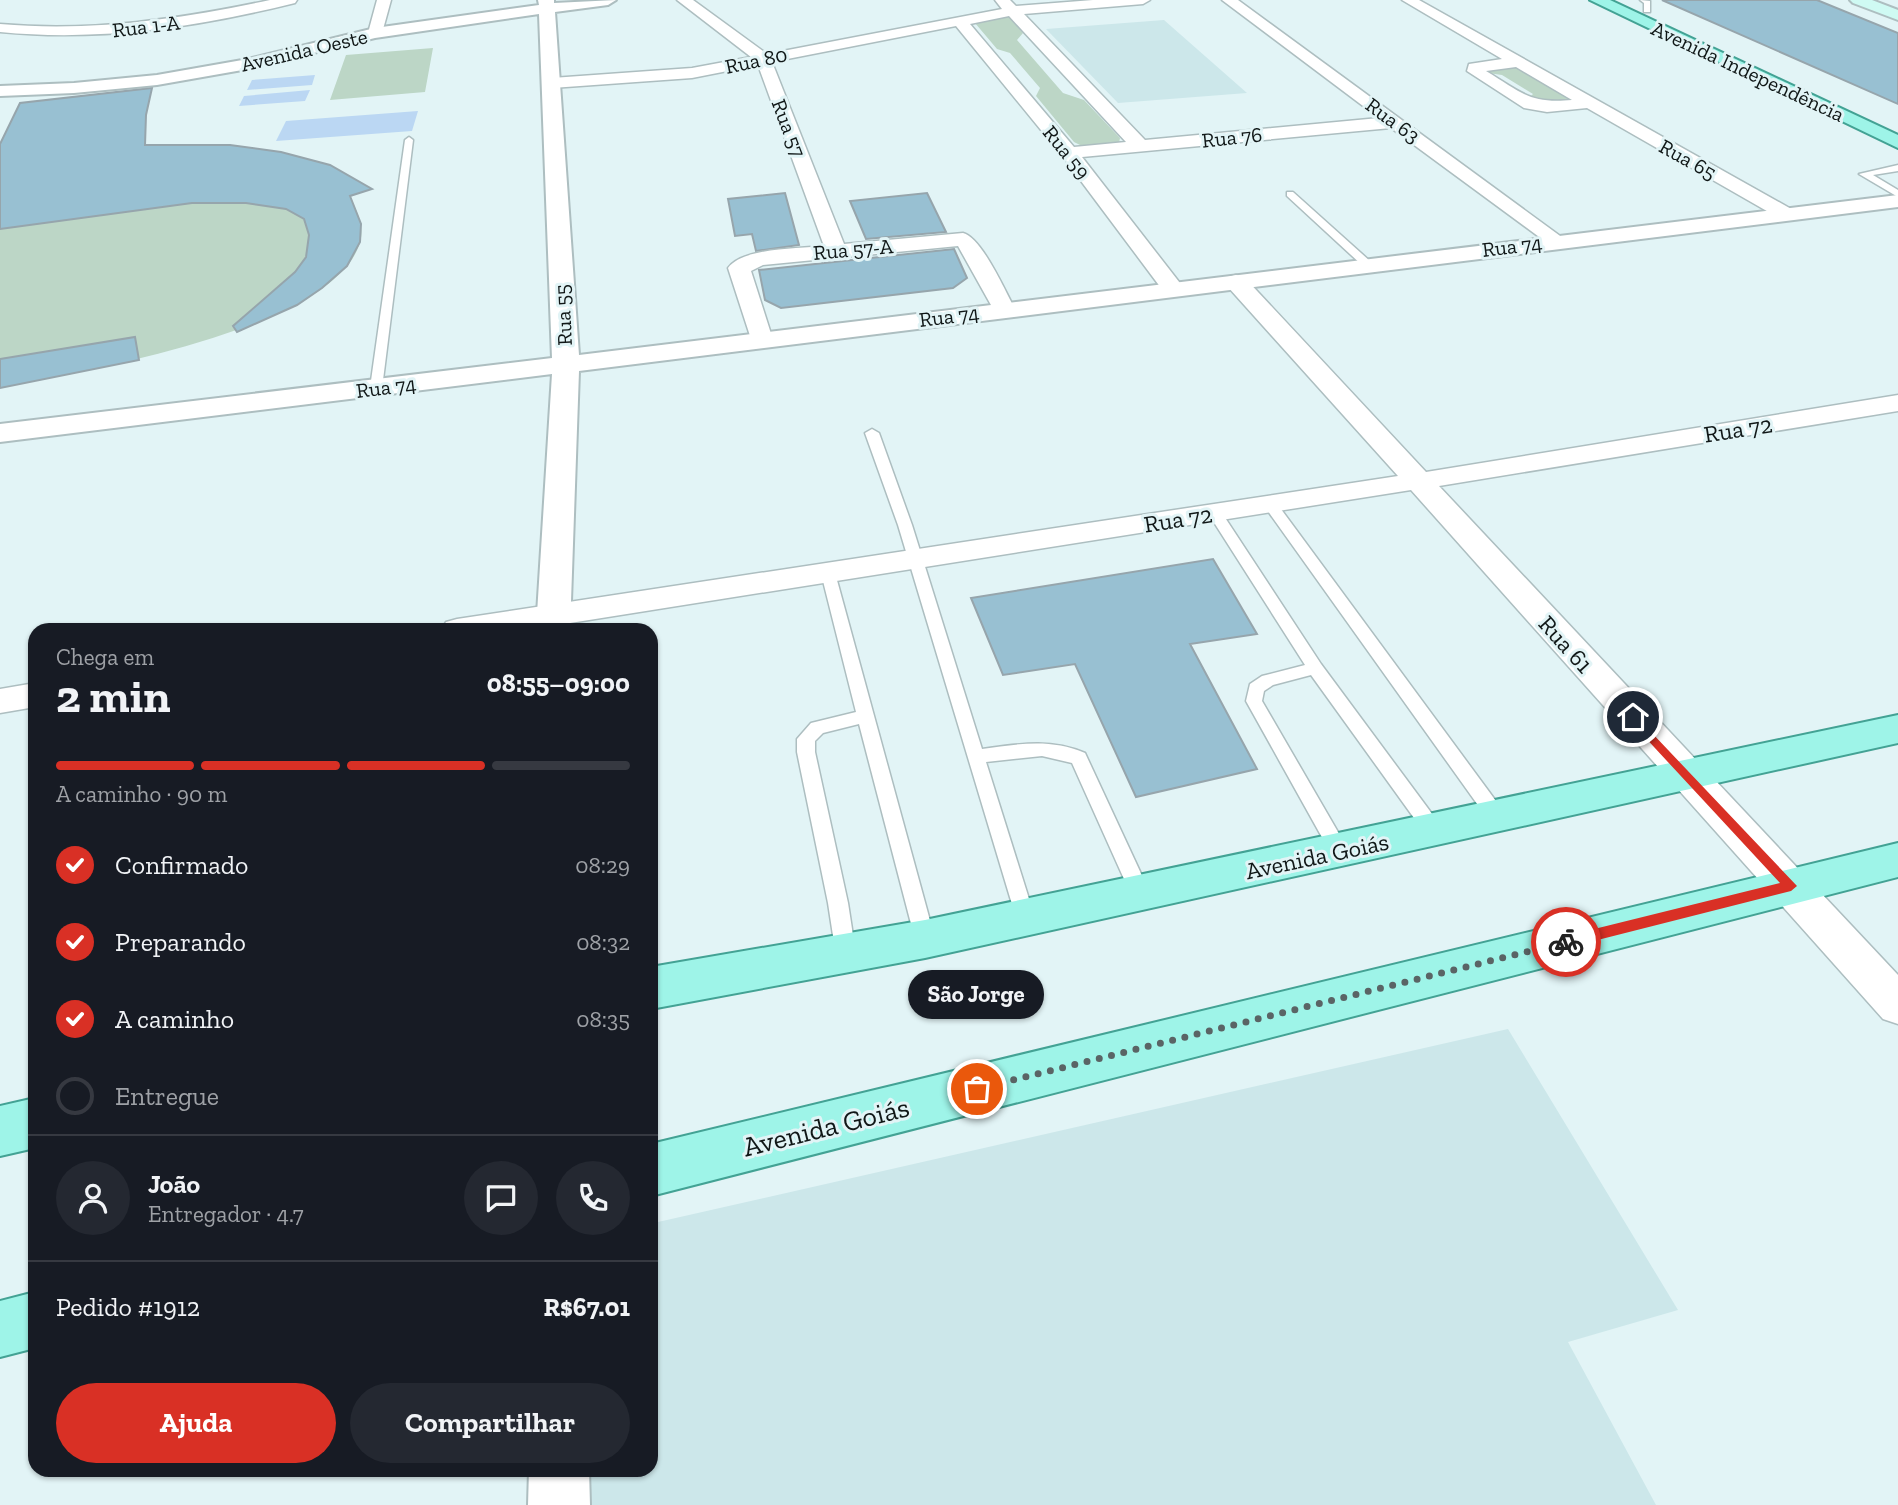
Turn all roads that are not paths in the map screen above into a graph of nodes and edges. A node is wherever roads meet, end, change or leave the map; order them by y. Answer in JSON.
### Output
{"nodes":[{"id":1,"x":290,"y":0,"type":"edge"},
{"id":2,"x":384,"y":0,"type":"edge"},
{"id":3,"x":608,"y":0,"type":"edge"},
{"id":4,"x":684,"y":0,"type":"edge"},
{"id":5,"x":1143,"y":0,"type":"edge"},
{"id":6,"x":1229,"y":0,"type":"edge"},
{"id":7,"x":1409,"y":0,"type":"edge"},
{"id":8,"x":1598,"y":0,"type":"edge"},
{"id":9,"x":1625,"y":0,"type":"edge"},
{"id":10,"x":1857,"y":0,"type":"edge"},
{"id":11,"x":1883,"y":0,"type":"edge"},
{"id":12,"x":546,"y":4,"type":"edge"},
{"id":13,"x":1007,"y":5,"type":"edge"},
{"id":14,"x":1645,"y":5,"type":"edge"},
{"id":15,"x":1898,"y":6,"type":"edge"},
{"id":16,"x":1898,"y":15,"type":"edge"},
{"id":17,"x":959,"y":20,"type":"junction"},
{"id":18,"x":0,"y":28,"type":"edge"},
{"id":19,"x":375,"y":33,"type":"junction"},
{"id":20,"x":763,"y":58,"type":"junction"},
{"id":21,"x":1518,"y":62,"type":"junction"},
{"id":22,"x":552,"y":83,"type":"junction"},
{"id":23,"x":0,"y":91,"type":"edge"},
{"id":24,"x":1589,"y":103,"type":"junction"},
{"id":25,"x":1395,"y":122,"type":"junction"},
{"id":26,"x":1898,"y":126,"type":"edge"},
{"id":27,"x":409,"y":140,"type":"dead end"},
{"id":28,"x":1898,"y":142,"type":"edge"},
{"id":29,"x":1140,"y":146,"type":"junction"},
{"id":30,"x":1069,"y":153,"type":"junction"},
{"id":31,"x":1898,"y":168,"type":"edge"},
{"id":32,"x":1290,"y":194,"type":"dead end"},
{"id":33,"x":1898,"y":194,"type":"edge"},
{"id":34,"x":1898,"y":201,"type":"edge"},
{"id":35,"x":1786,"y":214,"type":"junction"},
{"id":36,"x":1557,"y":241,"type":"junction"},
{"id":37,"x":836,"y":250,"type":"junction"},
{"id":38,"x":1367,"y":264,"type":"junction"},
{"id":39,"x":1236,"y":282,"type":"junction"},
{"id":40,"x":1172,"y":287,"type":"junction"},
{"id":41,"x":1004,"y":309,"type":"junction"},
{"id":42,"x":761,"y":340,"type":"junction"},
{"id":43,"x":566,"y":365,"type":"junction"},
{"id":44,"x":376,"y":388,"type":"junction"},
{"id":45,"x":1898,"y":403,"type":"edge"},
{"id":46,"x":0,"y":433,"type":"edge"},
{"id":47,"x":872,"y":433,"type":"dead end"},
{"id":48,"x":1418,"y":481,"type":"junction"},
{"id":49,"x":1270,"y":504,"type":"junction"},
{"id":50,"x":1215,"y":513,"type":"junction"},
{"id":51,"x":915,"y":559,"type":"junction"},
{"id":52,"x":828,"y":573,"type":"junction"},
{"id":53,"x":553,"y":623,"type":"edge"},
{"id":54,"x":1315,"y":668,"type":"junction"},
{"id":55,"x":28,"y":696,"type":"edge"},
{"id":56,"x":0,"y":701,"type":"edge"},
{"id":57,"x":866,"y":716,"type":"junction"},
{"id":58,"x":1898,"y":729,"type":"edge"},
{"id":59,"x":976,"y":757,"type":"junction"},
{"id":60,"x":1686,"y":776,"type":"junction"},
{"id":61,"x":1497,"y":817,"type":"junction"},
{"id":62,"x":1434,"y":831,"type":"junction"},
{"id":63,"x":1340,"y":851,"type":"junction"},
{"id":64,"x":1898,"y":860,"type":"edge"},
{"id":65,"x":1791,"y":886,"type":"junction"},
{"id":66,"x":1140,"y":893,"type":"junction"},
{"id":67,"x":1026,"y":918,"type":"junction"},
{"id":68,"x":925,"y":939,"type":"junction"},
{"id":69,"x":846,"y":955,"type":"junction"},
{"id":70,"x":658,"y":987,"type":"edge"},
{"id":71,"x":1898,"y":1005,"type":"edge"},
{"id":72,"x":28,"y":1125,"type":"edge"},
{"id":73,"x":0,"y":1131,"type":"edge"},
{"id":74,"x":658,"y":1168,"type":"edge"},
{"id":75,"x":28,"y":1322,"type":"edge"},
{"id":76,"x":0,"y":1329,"type":"edge"},
{"id":77,"x":559,"y":1477,"type":"edge"},
{"id":78,"x":559,"y":1505,"type":"edge"}],
"edges":[{"from":1,"to":18,"type":"street","name":"Rua 1-A"},
{"from":2,"to":19,"type":"street"},
{"from":3,"to":12,"type":"street","name":"Avenida Oeste"},
{"from":4,"to":20,"type":"street"},
{"from":5,"to":13,"type":"street","name":"Rua 80"},
{"from":6,"to":25,"type":"street","name":"Rua 63"},
{"from":7,"to":21,"type":"street","name":"Rua 65"},
{"from":8,"to":28,"type":"main road","name":"Avenida Independência"},
{"from":9,"to":14,"type":"main road","name":"Avenida Independência"},
{"from":10,"to":16,"type":"main road"},
{"from":11,"to":15,"type":"main road"},
{"from":12,"to":19,"type":"street","name":"Avenida Oeste"},
{"from":12,"to":22,"type":"street","name":"Rua 55"},
{"from":13,"to":17,"type":"street","name":"Rua 80"},
{"from":13,"to":29,"type":"street"},
{"from":14,"to":26,"type":"main road","name":"Avenida Independência"},
{"from":17,"to":20,"type":"street","name":"Rua 80"},
{"from":17,"to":30,"type":"street","name":"Rua 59"},
{"from":19,"to":23,"type":"street","name":"Avenida Oeste"},
{"from":20,"to":22,"type":"street","name":"Rua 80"},
{"from":20,"to":37,"type":"street","name":"Rua 57"},
{"from":21,"to":24,"type":"street","name":"Rua 65"},
{"from":21,"to":24,"type":"street"},
{"from":22,"to":43,"type":"street","name":"Rua 55"},
{"from":24,"to":35,"type":"street","name":"Rua 65"},
{"from":25,"to":29,"type":"street","name":"Rua 76"},
{"from":25,"to":36,"type":"street","name":"Rua 63"},
{"from":27,"to":44,"type":"lane"},
{"from":29,"to":30,"type":"street","name":"Rua 76"},
{"from":30,"to":40,"type":"street","name":"Rua 59"},
{"from":31,"to":33,"type":"lane"},
{"from":32,"to":38,"type":"lane"},
{"from":34,"to":35,"type":"street","name":"Rua 74"},
{"from":35,"to":36,"type":"street","name":"Rua 74"},
{"from":36,"to":38,"type":"street","name":"Rua 74"},
{"from":37,"to":41,"type":"street","name":"Rua 57-A"},
{"from":37,"to":42,"type":"street","name":"Rua 57-A"},
{"from":38,"to":39,"type":"street","name":"Rua 74"},
{"from":39,"to":40,"type":"street","name":"Rua 74"},
{"from":39,"to":48,"type":"street","name":"Rua 61"},
{"from":40,"to":41,"type":"street","name":"Rua 74"},
{"from":41,"to":42,"type":"street","name":"Rua 74"},
{"from":42,"to":43,"type":"street","name":"Rua 74"},
{"from":43,"to":44,"type":"street","name":"Rua 74"},
{"from":43,"to":53,"type":"street","name":"Rua 55"},
{"from":44,"to":46,"type":"street","name":"Rua 74"},
{"from":45,"to":48,"type":"street","name":"Rua 72"},
{"from":47,"to":51,"type":"lane"},
{"from":48,"to":49,"type":"street","name":"Rua 72"},
{"from":48,"to":60,"type":"street","name":"Rua 61"},
{"from":49,"to":50,"type":"street","name":"Rua 72"},
{"from":49,"to":61,"type":"lane"},
{"from":50,"to":51,"type":"street","name":"Rua 72"},
{"from":50,"to":54,"type":"lane"},
{"from":51,"to":52,"type":"street","name":"Rua 72"},
{"from":51,"to":59,"type":"lane"},
{"from":52,"to":53,"type":"street","name":"Rua 72"},
{"from":52,"to":57,"type":"lane"},
{"from":54,"to":62,"type":"lane"},
{"from":54,"to":63,"type":"lane"},
{"from":55,"to":56,"type":"street"},
{"from":57,"to":68,"type":"lane"},
{"from":57,"to":69,"type":"lane"},
{"from":58,"to":60,"type":"main road","name":"Avenida Goiás"},
{"from":59,"to":66,"type":"lane"},
{"from":59,"to":67,"type":"lane"},
{"from":60,"to":61,"type":"main road","name":"Avenida Goiás"},
{"from":60,"to":65,"type":"street","name":"Rua 61"},
{"from":61,"to":62,"type":"main road","name":"Avenida Goiás"},
{"from":62,"to":63,"type":"main road","name":"Avenida Goiás"},
{"from":63,"to":66,"type":"main road","name":"Avenida Goiás"},
{"from":64,"to":65,"type":"main road","name":"Avenida Goiás"},
{"from":65,"to":71,"type":"street","name":"Rua 61"},
{"from":65,"to":74,"type":"main road","name":"Avenida Goiás"},
{"from":66,"to":67,"type":"main road","name":"Avenida Goiás"},
{"from":67,"to":68,"type":"main road","name":"Avenida Goiás"},
{"from":68,"to":69,"type":"main road","name":"Avenida Goiás"},
{"from":69,"to":70,"type":"main road","name":"Avenida Goiás"},
{"from":72,"to":73,"type":"main road"},
{"from":75,"to":76,"type":"main road"},
{"from":77,"to":78,"type":"street"}]}
